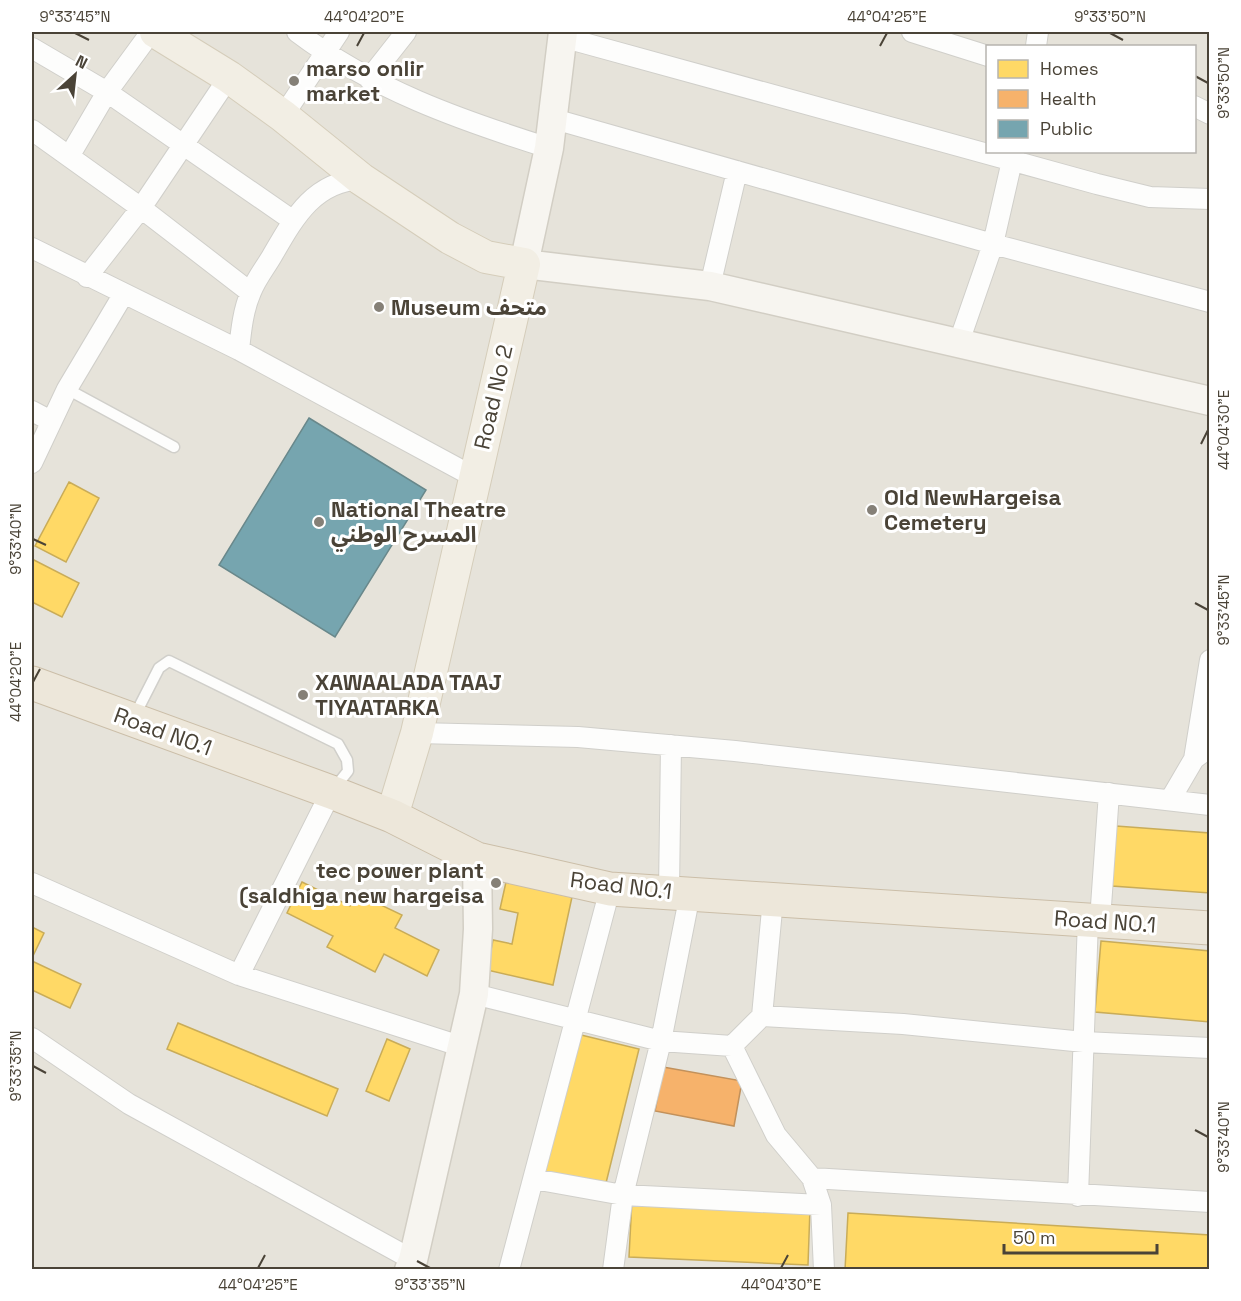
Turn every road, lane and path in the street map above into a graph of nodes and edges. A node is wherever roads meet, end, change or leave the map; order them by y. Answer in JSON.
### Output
{"nodes":[{"id":1,"x":151,"y":32,"type":"edge"},
{"id":2,"x":156,"y":32,"type":"edge"},
{"id":3,"x":297,"y":32,"type":"edge"},
{"id":4,"x":339,"y":32,"type":"edge"},
{"id":5,"x":406,"y":32,"type":"edge"},
{"id":6,"x":912,"y":32,"type":"edge"},
{"id":7,"x":562,"y":34,"type":"edge"},
{"id":8,"x":32,"y":48,"type":"edge"},
{"id":9,"x":324,"y":52,"type":"junction"},
{"id":10,"x":986,"y":56,"type":"edge"},
{"id":11,"x":229,"y":77,"type":"junction"},
{"id":12,"x":369,"y":79,"type":"junction"},
{"id":13,"x":107,"y":92,"type":"junction"},
{"id":14,"x":284,"y":116,"type":"junction"},
{"id":15,"x":554,"y":119,"type":"junction"},
{"id":16,"x":32,"y":130,"type":"edge"},
{"id":17,"x":184,"y":145,"type":"junction"},
{"id":18,"x":549,"y":148,"type":"junction"},
{"id":19,"x":986,"y":148,"type":"edge"},
{"id":20,"x":70,"y":155,"type":"junction"},
{"id":21,"x":1013,"y":155,"type":"edge"},
{"id":22,"x":737,"y":171,"type":"junction"},
{"id":23,"x":362,"y":180,"type":"junction"},
{"id":24,"x":1209,"y":199,"type":"edge"},
{"id":25,"x":141,"y":208,"type":"junction"},
{"id":26,"x":292,"y":220,"type":"junction"},
{"id":27,"x":993,"y":244,"type":"junction"},
{"id":28,"x":32,"y":248,"type":"edge"},
{"id":29,"x":524,"y":264,"type":"junction"},
{"id":30,"x":87,"y":277,"type":"junction"},
{"id":31,"x":711,"y":286,"type":"junction"},
{"id":32,"x":250,"y":292,"type":"junction"},
{"id":33,"x":123,"y":295,"type":"junction"},
{"id":34,"x":1209,"y":302,"type":"edge"},
{"id":35,"x":959,"y":342,"type":"junction"},
{"id":36,"x":239,"y":350,"type":"junction"},
{"id":37,"x":67,"y":389,"type":"junction"},
{"id":38,"x":1209,"y":401,"type":"edge"},
{"id":39,"x":32,"y":411,"type":"edge"},
{"id":40,"x":51,"y":421,"type":"junction"},
{"id":41,"x":174,"y":447,"type":"dead end"},
{"id":42,"x":32,"y":463,"type":"edge"},
{"id":43,"x":474,"y":477,"type":"junction"},
{"id":44,"x":1209,"y":660,"type":"edge"},
{"id":45,"x":32,"y":684,"type":"edge"},
{"id":46,"x":133,"y":720,"type":"junction"},
{"id":47,"x":417,"y":733,"type":"junction"},
{"id":48,"x":671,"y":745,"type":"junction"},
{"id":49,"x":1202,"y":753,"type":"edge"},
{"id":50,"x":331,"y":792,"type":"junction"},
{"id":51,"x":1109,"y":793,"type":"junction"},
{"id":52,"x":1170,"y":800,"type":"junction"},
{"id":53,"x":1209,"y":805,"type":"edge"},
{"id":54,"x":392,"y":816,"type":"junction"},
{"id":55,"x":477,"y":859,"type":"junction"},
{"id":56,"x":32,"y":883,"type":"edge"},
{"id":57,"x":610,"y":889,"type":"junction"},
{"id":58,"x":679,"y":893,"type":"junction"},
{"id":59,"x":773,"y":899,"type":"junction"},
{"id":60,"x":1094,"y":920,"type":"junction"},
{"id":61,"x":1209,"y":928,"type":"edge"},
{"id":62,"x":239,"y":975,"type":"junction"},
{"id":63,"x":474,"y":994,"type":"junction"},
{"id":64,"x":762,"y":1016,"type":"junction"},
{"id":65,"x":577,"y":1020,"type":"junction"},
{"id":66,"x":32,"y":1038,"type":"edge"},
{"id":67,"x":661,"y":1041,"type":"junction"},
{"id":68,"x":1084,"y":1042,"type":"junction"},
{"id":69,"x":460,"y":1046,"type":"junction"},
{"id":70,"x":732,"y":1046,"type":"junction"},
{"id":71,"x":1209,"y":1048,"type":"edge"},
{"id":72,"x":812,"y":1178,"type":"junction"},
{"id":73,"x":534,"y":1179,"type":"junction"},
{"id":74,"x":623,"y":1196,"type":"junction"},
{"id":75,"x":1078,"y":1196,"type":"junction"},
{"id":76,"x":1209,"y":1202,"type":"edge"},
{"id":77,"x":821,"y":1205,"type":"junction"},
{"id":78,"x":411,"y":1265,"type":"edge"},
{"id":79,"x":509,"y":1269,"type":"edge"},
{"id":80,"x":613,"y":1269,"type":"edge"},
{"id":81,"x":824,"y":1269,"type":"edge"}],
"edges":[{"from":1,"to":13,"type":"street"},
{"from":2,"to":11,"type":"main road"},
{"from":3,"to":9,"type":"street"},
{"from":4,"to":9,"type":"street"},
{"from":5,"to":12,"type":"street"},
{"from":6,"to":10,"type":"street"},
{"from":7,"to":15,"type":"street"},
{"from":7,"to":19,"type":"street"},
{"from":8,"to":13,"type":"street"},
{"from":9,"to":12,"type":"street"},
{"from":9,"to":14,"type":"street"},
{"from":11,"to":14,"type":"main road"},
{"from":11,"to":17,"type":"street"},
{"from":12,"to":18,"type":"street"},
{"from":13,"to":17,"type":"street"},
{"from":13,"to":20,"type":"street"},
{"from":14,"to":23,"type":"main road"},
{"from":15,"to":18,"type":"street"},
{"from":15,"to":22,"type":"street"},
{"from":16,"to":20,"type":"street"},
{"from":17,"to":25,"type":"street"},
{"from":17,"to":26,"type":"street"},
{"from":18,"to":29,"type":"street"},
{"from":20,"to":25,"type":"street"},
{"from":21,"to":24,"type":"street"},
{"from":21,"to":27,"type":"street"},
{"from":22,"to":27,"type":"street"},
{"from":22,"to":31,"type":"street"},
{"from":23,"to":26,"type":"street"},
{"from":23,"to":29,"type":"main road"},
{"from":25,"to":30,"type":"street"},
{"from":25,"to":32,"type":"street"},
{"from":26,"to":32,"type":"street"},
{"from":27,"to":34,"type":"street"},
{"from":27,"to":35,"type":"street"},
{"from":28,"to":30,"type":"street"},
{"from":29,"to":31,"type":"street"},
{"from":29,"to":43,"type":"main road","name":"Road No 2"},
{"from":30,"to":33,"type":"street"},
{"from":31,"to":35,"type":"street"},
{"from":32,"to":36,"type":"street"},
{"from":33,"to":36,"type":"street"},
{"from":33,"to":37,"type":"street"},
{"from":35,"to":38,"type":"street"},
{"from":36,"to":43,"type":"street"},
{"from":37,"to":40,"type":"street"},
{"from":37,"to":41,"type":"lane"},
{"from":39,"to":40,"type":"street"},
{"from":40,"to":42,"type":"street"},
{"from":43,"to":47,"type":"main road","name":"Road No 2"},
{"from":44,"to":49,"type":"street"},
{"from":45,"to":46,"type":"highway","name":"Road NO.1"},
{"from":46,"to":50,"type":"highway","name":"Road NO.1"},
{"from":46,"to":50,"type":"lane"},
{"from":47,"to":48,"type":"street"},
{"from":47,"to":54,"type":"main road","name":"Road No 2"},
{"from":48,"to":51,"type":"street"},
{"from":48,"to":58,"type":"street"},
{"from":49,"to":52,"type":"street"},
{"from":50,"to":54,"type":"highway","name":"Road NO.1"},
{"from":50,"to":62,"type":"street"},
{"from":51,"to":52,"type":"street"},
{"from":51,"to":60,"type":"street"},
{"from":52,"to":53,"type":"street"},
{"from":54,"to":55,"type":"highway","name":"Road NO.1"},
{"from":55,"to":57,"type":"highway","name":"Road NO.1"},
{"from":55,"to":63,"type":"street"},
{"from":56,"to":62,"type":"street"},
{"from":57,"to":58,"type":"highway","name":"Road NO.1"},
{"from":57,"to":65,"type":"street"},
{"from":58,"to":59,"type":"highway","name":"Road NO.1"},
{"from":58,"to":67,"type":"street"},
{"from":59,"to":60,"type":"highway","name":"Road NO.1"},
{"from":59,"to":64,"type":"street"},
{"from":60,"to":61,"type":"highway","name":"Road NO.1"},
{"from":60,"to":68,"type":"street"},
{"from":62,"to":69,"type":"street"},
{"from":63,"to":65,"type":"street"},
{"from":63,"to":69,"type":"street"},
{"from":64,"to":68,"type":"street"},
{"from":64,"to":70,"type":"street"},
{"from":65,"to":67,"type":"street"},
{"from":65,"to":73,"type":"street"},
{"from":66,"to":78,"type":"street"},
{"from":67,"to":70,"type":"street"},
{"from":67,"to":74,"type":"street"},
{"from":68,"to":71,"type":"street"},
{"from":68,"to":75,"type":"street"},
{"from":69,"to":78,"type":"street"},
{"from":70,"to":72,"type":"street"},
{"from":72,"to":75,"type":"street"},
{"from":72,"to":77,"type":"street"},
{"from":73,"to":74,"type":"street"},
{"from":73,"to":79,"type":"street"},
{"from":74,"to":77,"type":"street"},
{"from":74,"to":80,"type":"street"},
{"from":75,"to":76,"type":"street"},
{"from":77,"to":81,"type":"street"}]}
